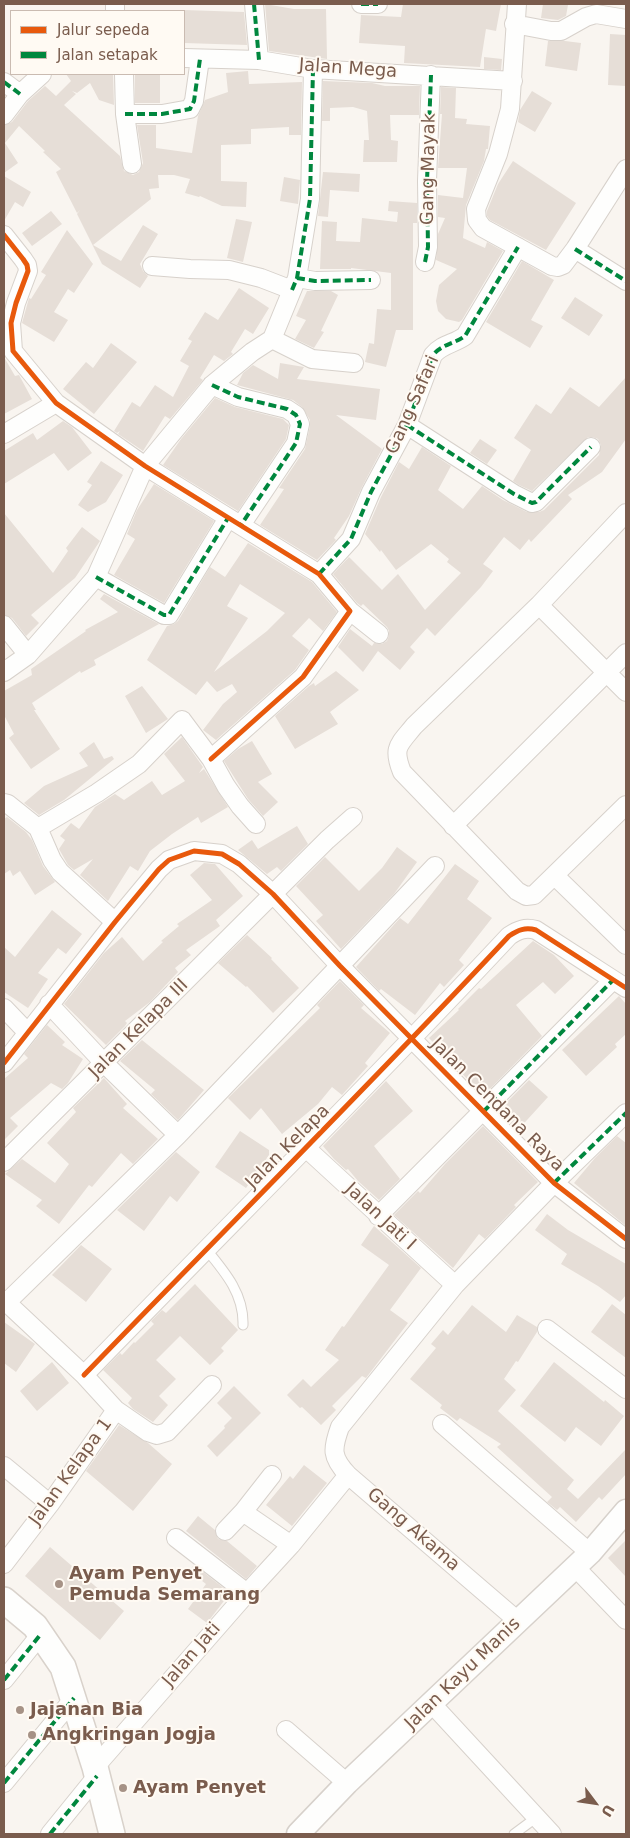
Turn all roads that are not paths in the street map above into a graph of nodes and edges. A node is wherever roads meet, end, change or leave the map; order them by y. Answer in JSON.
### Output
{"nodes":[{"id":1,"x":254,"y":4,"type":"edge"},
{"id":2,"x":361,"y":4,"type":"edge"},
{"id":3,"x":378,"y":4,"type":"edge"},
{"id":4,"x":517,"y":4,"type":"edge"},
{"id":5,"x":626,"y":19,"type":"edge"},
{"id":6,"x":514,"y":24,"type":"junction"},
{"id":7,"x":192,"y":58,"type":"edge"},
{"id":8,"x":259,"y":60,"type":"junction"},
{"id":9,"x":313,"y":68,"type":"junction"},
{"id":10,"x":41,"y":75,"type":"edge"},
{"id":11,"x":124,"y":75,"type":"edge"},
{"id":12,"x":431,"y":75,"type":"junction"},
{"id":13,"x":513,"y":81,"type":"junction"},
{"id":14,"x":4,"y":82,"type":"edge"},
{"id":15,"x":20,"y":94,"type":"junction"},
{"id":16,"x":125,"y":114,"type":"junction"},
{"id":17,"x":4,"y":115,"type":"edge"},
{"id":18,"x":132,"y":164,"type":"dead end"},
{"id":19,"x":626,"y":169,"type":"edge"},
{"id":20,"x":4,"y":235,"type":"edge"},
{"id":21,"x":518,"y":246,"type":"junction"},
{"id":22,"x":575,"y":249,"type":"junction"},
{"id":23,"x":425,"y":262,"type":"dead end"},
{"id":24,"x":152,"y":266,"type":"dead end"},
{"id":25,"x":372,"y":280,"type":"dead end"},
{"id":26,"x":626,"y":281,"type":"edge"},
{"id":27,"x":294,"y":284,"type":"junction"},
{"id":28,"x":272,"y":339,"type":"junction"},
{"id":29,"x":8,"y":349,"type":"edge"},
{"id":30,"x":354,"y":363,"type":"dead end"},
{"id":31,"x":212,"y":385,"type":"junction"},
{"id":32,"x":56,"y":403,"type":"junction"},
{"id":33,"x":407,"y":425,"type":"junction"},
{"id":34,"x":4,"y":434,"type":"edge"},
{"id":35,"x":591,"y":447,"type":"dead end"},
{"id":36,"x":145,"y":466,"type":"junction"},
{"id":37,"x":626,"y":513,"type":"edge"},
{"id":38,"x":234,"y":522,"type":"junction"},
{"id":39,"x":319,"y":574,"type":"junction"},
{"id":40,"x":96,"y":577,"type":"junction"},
{"id":41,"x":539,"y":605,"type":"junction"},
{"id":42,"x":350,"y":611,"type":"junction"},
{"id":43,"x":4,"y":625,"type":"edge"},
{"id":44,"x":379,"y":634,"type":"dead end"},
{"id":45,"x":626,"y":653,"type":"edge"},
{"id":46,"x":28,"y":655,"type":"junction"},
{"id":47,"x":4,"y":672,"type":"edge"},
{"id":48,"x":607,"y":672,"type":"junction"},
{"id":49,"x":626,"y":692,"type":"edge"},
{"id":50,"x":212,"y":759,"type":"junction"},
{"id":51,"x":4,"y":803,"type":"edge"},
{"id":52,"x":624,"y":811,"type":"edge"},
{"id":53,"x":352,"y":818,"type":"dead end"},
{"id":54,"x":256,"y":824,"type":"dead end"},
{"id":55,"x":453,"y":826,"type":"junction"},
{"id":56,"x":38,"y":828,"type":"junction"},
{"id":57,"x":435,"y":866,"type":"dead end"},
{"id":58,"x":555,"y":876,"type":"junction"},
{"id":59,"x":273,"y":894,"type":"junction"},
{"id":60,"x":115,"y":922,"type":"junction"},
{"id":61,"x":626,"y":946,"type":"edge"},
{"id":62,"x":340,"y":966,"type":"junction"},
{"id":63,"x":619,"y":984,"type":"edge"},
{"id":64,"x":49,"y":1004,"type":"junction"},
{"id":65,"x":4,"y":1008,"type":"edge"},
{"id":66,"x":26,"y":1032,"type":"junction"},
{"id":67,"x":413,"y":1039,"type":"junction"},
{"id":68,"x":4,"y":1063,"type":"edge"},
{"id":69,"x":104,"y":1063,"type":"junction"},
{"id":70,"x":483,"y":1112,"type":"junction"},
{"id":71,"x":626,"y":1113,"type":"edge"},
{"id":72,"x":178,"y":1135,"type":"junction"},
{"id":73,"x":306,"y":1148,"type":"junction"},
{"id":74,"x":4,"y":1162,"type":"edge"},
{"id":75,"x":554,"y":1183,"type":"junction"},
{"id":76,"x":378,"y":1216,"type":"junction"},
{"id":77,"x":626,"y":1238,"type":"edge"},
{"id":78,"x":206,"y":1249,"type":"junction"},
{"id":79,"x":455,"y":1285,"type":"junction"},
{"id":80,"x":5,"y":1301,"type":"edge"},
{"id":81,"x":243,"y":1325,"type":"dead end"},
{"id":82,"x":547,"y":1329,"type":"dead end"},
{"id":83,"x":84,"y":1375,"type":"junction"},
{"id":84,"x":212,"y":1385,"type":"dead end"},
{"id":85,"x":626,"y":1389,"type":"edge"},
{"id":86,"x":116,"y":1410,"type":"junction"},
{"id":87,"x":442,"y":1424,"type":"dead end"},
{"id":88,"x":4,"y":1466,"type":"edge"},
{"id":89,"x":272,"y":1475,"type":"dead end"},
{"id":90,"x":348,"y":1475,"type":"junction"},
{"id":91,"x":50,"y":1504,"type":"junction"},
{"id":92,"x":626,"y":1511,"type":"edge"},
{"id":93,"x":243,"y":1512,"type":"junction"},
{"id":94,"x":225,"y":1531,"type":"dead end"},
{"id":95,"x":176,"y":1538,"type":"dead end"},
{"id":96,"x":291,"y":1545,"type":"junction"},
{"id":97,"x":583,"y":1560,"type":"junction"},
{"id":98,"x":4,"y":1564,"type":"edge"},
{"id":99,"x":247,"y":1593,"type":"junction"},
{"id":100,"x":4,"y":1600,"type":"edge"},
{"id":101,"x":626,"y":1620,"type":"edge"},
{"id":102,"x":518,"y":1621,"type":"junction"},
{"id":103,"x":41,"y":1634,"type":"junction"},
{"id":104,"x":4,"y":1680,"type":"edge"},
{"id":105,"x":74,"y":1698,"type":"junction"},
{"id":106,"x":432,"y":1704,"type":"junction"},
{"id":107,"x":286,"y":1730,"type":"dead end"},
{"id":108,"x":96,"y":1771,"type":"junction"},
{"id":109,"x":4,"y":1783,"type":"edge"},
{"id":110,"x":347,"y":1783,"type":"junction"},
{"id":111,"x":537,"y":1817,"type":"junction"},
{"id":112,"x":50,"y":1834,"type":"edge"},
{"id":113,"x":112,"y":1834,"type":"edge"},
{"id":114,"x":298,"y":1834,"type":"edge"},
{"id":115,"x":514,"y":1834,"type":"edge"},
{"id":116,"x":552,"y":1834,"type":"edge"}],
"edges":[{"from":1,"to":8,"type":"street"},
{"from":2,"to":3,"type":"street"},
{"from":4,"to":6,"type":"street"},
{"from":5,"to":6,"type":"street"},
{"from":6,"to":13,"type":"street"},
{"from":7,"to":8,"type":"street","name":"Jalan Mega"},
{"from":7,"to":16,"type":"street"},
{"from":8,"to":9,"type":"street","name":"Jalan Mega"},
{"from":9,"to":12,"type":"street","name":"Jalan Mega"},
{"from":9,"to":27,"type":"street"},
{"from":10,"to":15,"type":"street"},
{"from":11,"to":16,"type":"street"},
{"from":12,"to":13,"type":"street","name":"Jalan Mega"},
{"from":12,"to":23,"type":"street","name":"Gang Mayak"},
{"from":13,"to":21,"type":"street"},
{"from":14,"to":15,"type":"street"},
{"from":15,"to":17,"type":"street"},
{"from":16,"to":18,"type":"street"},
{"from":19,"to":22,"type":"street"},
{"from":20,"to":29,"type":"street"},
{"from":21,"to":22,"type":"street"},
{"from":21,"to":33,"type":"street","name":"Gang Safari"},
{"from":22,"to":26,"type":"street"},
{"from":24,"to":27,"type":"street"},
{"from":25,"to":27,"type":"street"},
{"from":27,"to":28,"type":"street"},
{"from":28,"to":30,"type":"street"},
{"from":28,"to":31,"type":"street"},
{"from":29,"to":32,"type":"street"},
{"from":31,"to":36,"type":"street"},
{"from":31,"to":38,"type":"street"},
{"from":32,"to":34,"type":"street"},
{"from":32,"to":36,"type":"street"},
{"from":33,"to":35,"type":"street"},
{"from":33,"to":39,"type":"street","name":"Gang Safari"},
{"from":36,"to":38,"type":"street"},
{"from":36,"to":40,"type":"street"},
{"from":37,"to":41,"type":"street"},
{"from":38,"to":39,"type":"street"},
{"from":38,"to":40,"type":"street"},
{"from":39,"to":42,"type":"street"},
{"from":40,"to":46,"type":"street"},
{"from":41,"to":48,"type":"street"},
{"from":41,"to":55,"type":"street"},
{"from":42,"to":44,"type":"street"},
{"from":42,"to":50,"type":"street"},
{"from":43,"to":46,"type":"street"},
{"from":45,"to":48,"type":"street"},
{"from":46,"to":47,"type":"street"},
{"from":48,"to":49,"type":"street"},
{"from":48,"to":55,"type":"street"},
{"from":50,"to":54,"type":"street"},
{"from":50,"to":56,"type":"street"},
{"from":51,"to":56,"type":"street"},
{"from":52,"to":58,"type":"street"},
{"from":53,"to":59,"type":"street","name":"Jalan Kelapa III"},
{"from":55,"to":58,"type":"street"},
{"from":56,"to":60,"type":"street"},
{"from":57,"to":62,"type":"street"},
{"from":58,"to":61,"type":"street"},
{"from":59,"to":60,"type":"street","name":"Jalan Cendana Raya"},
{"from":59,"to":62,"type":"street","name":"Jalan Cendana Raya"},
{"from":59,"to":69,"type":"street","name":"Jalan Kelapa III"},
{"from":60,"to":64,"type":"street"},
{"from":62,"to":67,"type":"street","name":"Jalan Cendana Raya"},
{"from":62,"to":72,"type":"street"},
{"from":63,"to":67,"type":"street","name":"Jalan Kelapa"},
{"from":63,"to":70,"type":"street"},
{"from":64,"to":66,"type":"street"},
{"from":64,"to":69,"type":"street"},
{"from":65,"to":66,"type":"street"},
{"from":66,"to":68,"type":"street"},
{"from":67,"to":70,"type":"street","name":"Jalan Cendana Raya"},
{"from":67,"to":73,"type":"street","name":"Jalan Kelapa"},
{"from":69,"to":72,"type":"street"},
{"from":69,"to":74,"type":"street","name":"Jalan Kelapa III"},
{"from":70,"to":75,"type":"street","name":"Jalan Cendana Raya"},
{"from":70,"to":76,"type":"street"},
{"from":71,"to":75,"type":"street"},
{"from":72,"to":80,"type":"street"},
{"from":73,"to":76,"type":"street","name":"Jalan Jati I"},
{"from":73,"to":78,"type":"street","name":"Jalan Kelapa"},
{"from":75,"to":77,"type":"street","name":"Jalan Cendana Raya"},
{"from":75,"to":79,"type":"street"},
{"from":76,"to":79,"type":"street","name":"Jalan Jati I"},
{"from":78,"to":81,"type":"lane"},
{"from":78,"to":83,"type":"street","name":"Jalan Kelapa"},
{"from":79,"to":90,"type":"street","name":"Gang Akama"},
{"from":80,"to":83,"type":"street","name":"Jalan Kelapa 1"},
{"from":82,"to":85,"type":"street"},
{"from":83,"to":86,"type":"street","name":"Jalan Kelapa 1"},
{"from":84,"to":86,"type":"street"},
{"from":86,"to":91,"type":"street","name":"Jalan Kelapa 1"},
{"from":87,"to":97,"type":"street"},
{"from":88,"to":91,"type":"street"},
{"from":89,"to":93,"type":"street"},
{"from":90,"to":96,"type":"street","name":"Jalan Jati"},
{"from":90,"to":102,"type":"street","name":"Gang Akama"},
{"from":91,"to":98,"type":"street","name":"Jalan Kelapa 1"},
{"from":92,"to":97,"type":"street","name":"Jalan Kayu Manis"},
{"from":93,"to":94,"type":"street"},
{"from":93,"to":96,"type":"street"},
{"from":95,"to":99,"type":"street"},
{"from":96,"to":99,"type":"street","name":"Jalan Jati"},
{"from":97,"to":101,"type":"street"},
{"from":97,"to":102,"type":"street","name":"Jalan Kayu Manis"},
{"from":99,"to":108,"type":"street","name":"Jalan Jati"},
{"from":100,"to":103,"type":"main road"},
{"from":102,"to":106,"type":"street","name":"Jalan Kayu Manis"},
{"from":103,"to":104,"type":"street"},
{"from":103,"to":105,"type":"main road"},
{"from":105,"to":108,"type":"main road"},
{"from":105,"to":109,"type":"street"},
{"from":106,"to":110,"type":"street","name":"Jalan Kayu Manis"},
{"from":106,"to":111,"type":"street"},
{"from":107,"to":110,"type":"street"},
{"from":108,"to":112,"type":"street","name":"Jalan Jati"},
{"from":108,"to":113,"type":"main road"},
{"from":110,"to":114,"type":"street","name":"Jalan Kayu Manis"},
{"from":111,"to":115,"type":"lane"},
{"from":111,"to":116,"type":"street"}]}
